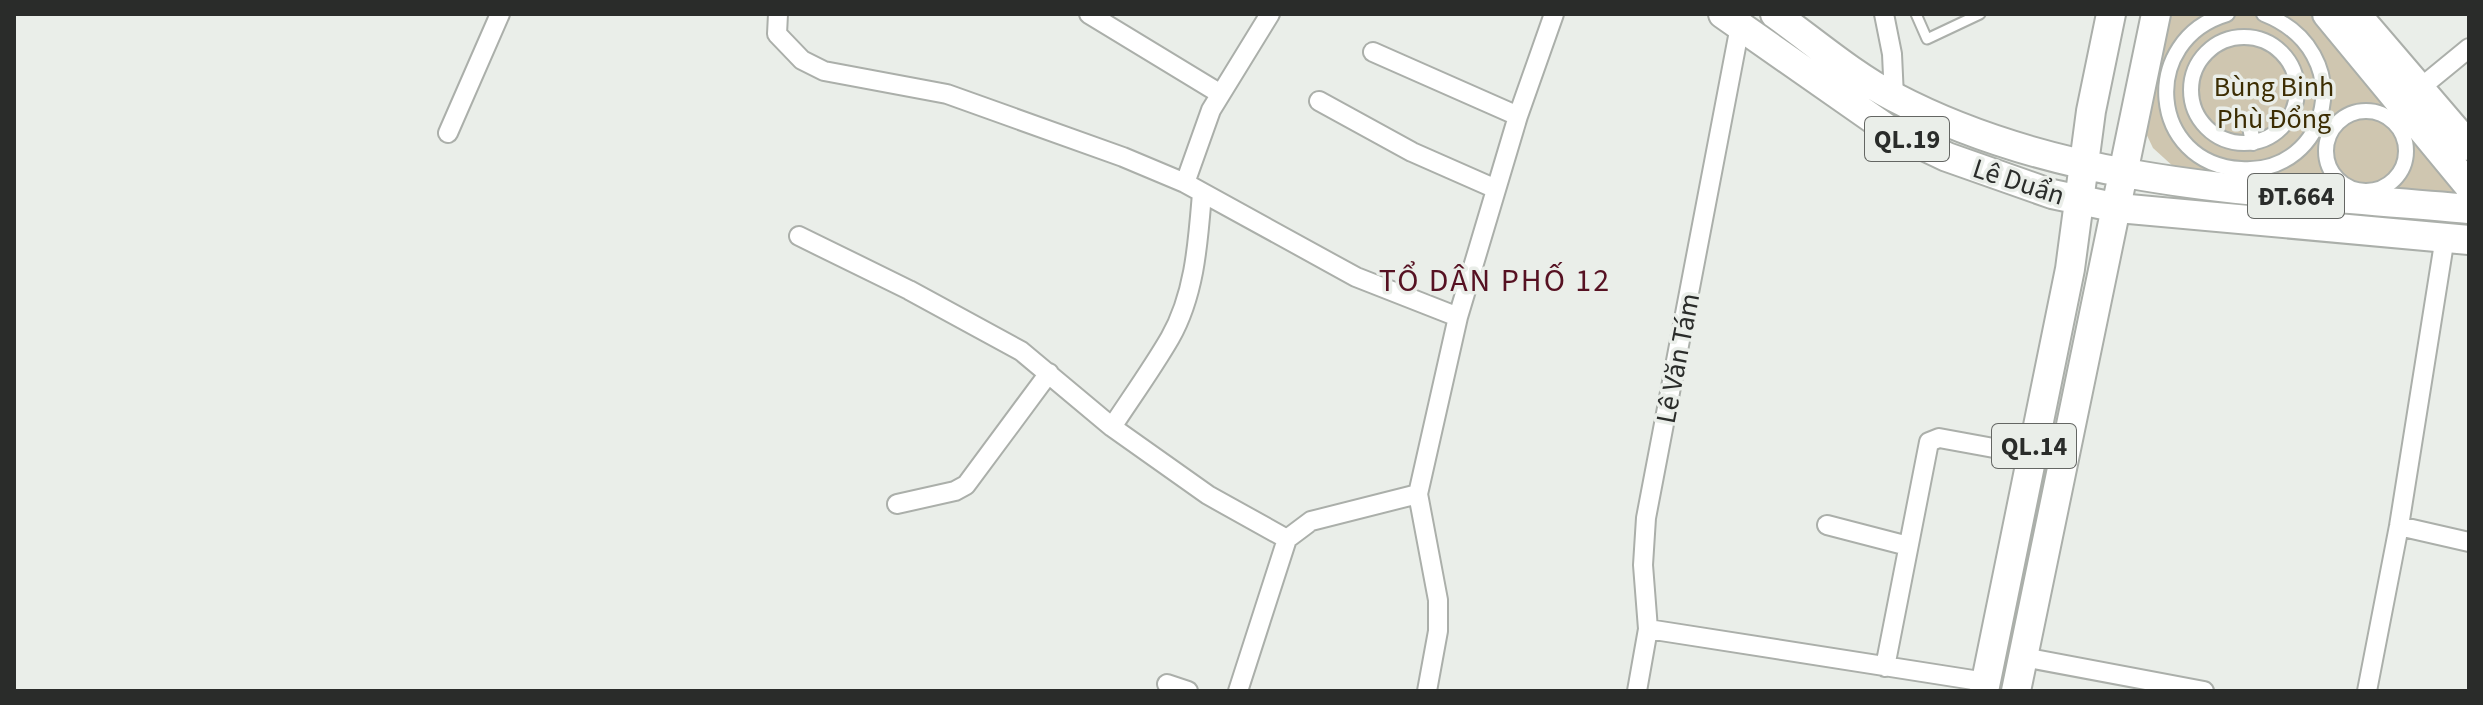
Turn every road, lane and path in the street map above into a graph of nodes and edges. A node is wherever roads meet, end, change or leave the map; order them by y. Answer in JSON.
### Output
{"nodes":[{"id":1,"x":500,"y":14,"type":"edge"},
{"id":2,"x":778,"y":14,"type":"edge"},
{"id":3,"x":1089,"y":14,"type":"edge"},
{"id":4,"x":1270,"y":14,"type":"edge"},
{"id":5,"x":1554,"y":14,"type":"edge"},
{"id":6,"x":1775,"y":14,"type":"edge"},
{"id":7,"x":1884,"y":14,"type":"edge"},
{"id":8,"x":1916,"y":14,"type":"edge"},
{"id":9,"x":1980,"y":14,"type":"edge"},
{"id":10,"x":2111,"y":14,"type":"edge"},
{"id":11,"x":2227,"y":14,"type":"edge"},
{"id":12,"x":2264,"y":14,"type":"edge"},
{"id":13,"x":1732,"y":20,"type":"edge"},
{"id":14,"x":2154,"y":25,"type":"edge"},
{"id":15,"x":2327,"y":26,"type":"edge"},
{"id":16,"x":2469,"y":48,"type":"edge"},
{"id":17,"x":1373,"y":52,"type":"dead end"},
{"id":18,"x":2176,"y":52,"type":"junction"},
{"id":19,"x":2287,"y":58,"type":"junction"},
{"id":20,"x":2273,"y":67,"type":"dead end"},
{"id":21,"x":2419,"y":89,"type":"junction"},
{"id":22,"x":1219,"y":93,"type":"junction"},
{"id":23,"x":1894,"y":97,"type":"junction"},
{"id":24,"x":1319,"y":101,"type":"dead end"},
{"id":25,"x":1518,"y":116,"type":"junction"},
{"id":26,"x":2250,"y":127,"type":"dead end"},
{"id":27,"x":448,"y":133,"type":"dead end"},
{"id":28,"x":2253,"y":143,"type":"junction"},
{"id":29,"x":2469,"y":146,"type":"edge"},
{"id":30,"x":2326,"y":156,"type":"joint"},
{"id":31,"x":2084,"y":164,"type":"junction"},
{"id":32,"x":2124,"y":174,"type":"junction"},
{"id":33,"x":2258,"y":180,"type":"junction"},
{"id":34,"x":1185,"y":183,"type":"junction"},
{"id":35,"x":2469,"y":186,"type":"edge"},
{"id":36,"x":1496,"y":189,"type":"junction"},
{"id":37,"x":1202,"y":193,"type":"junction"},
{"id":38,"x":2079,"y":200,"type":"junction"},
{"id":39,"x":2118,"y":208,"type":"junction"},
{"id":40,"x":2290,"y":209,"type":"junction"},
{"id":41,"x":2469,"y":209,"type":"edge"},
{"id":42,"x":799,"y":236,"type":"dead end"},
{"id":43,"x":2457,"y":238,"type":"edge"},
{"id":44,"x":1458,"y":317,"type":"junction"},
{"id":45,"x":1049,"y":373,"type":"junction"},
{"id":46,"x":1112,"y":427,"type":"junction"},
{"id":47,"x":2032,"y":455,"type":"junction"},
{"id":48,"x":1418,"y":494,"type":"junction"},
{"id":49,"x":897,"y":504,"type":"dead end"},
{"id":50,"x":1827,"y":525,"type":"dead end"},
{"id":51,"x":2399,"y":526,"type":"junction"},
{"id":52,"x":1287,"y":539,"type":"junction"},
{"id":53,"x":2469,"y":542,"type":"edge"},
{"id":54,"x":1908,"y":546,"type":"junction"},
{"id":55,"x":1648,"y":629,"type":"junction"},
{"id":56,"x":2023,"y":657,"type":"junction"},
{"id":57,"x":1885,"y":667,"type":"junction"},
{"id":58,"x":1167,"y":684,"type":"dead end"},
{"id":59,"x":1985,"y":687,"type":"edge"},
{"id":60,"x":2172,"y":688,"type":"edge"},
{"id":61,"x":1188,"y":691,"type":"edge"},
{"id":62,"x":1238,"y":691,"type":"edge"},
{"id":63,"x":1427,"y":691,"type":"edge"},
{"id":64,"x":1637,"y":691,"type":"edge"},
{"id":65,"x":2016,"y":691,"type":"edge"},
{"id":66,"x":2204,"y":691,"type":"edge"},
{"id":67,"x":2367,"y":691,"type":"edge"}],
"edges":[{"from":1,"to":27,"type":"street"},
{"from":2,"to":34,"type":"street"},
{"from":3,"to":22,"type":"street"},
{"from":4,"to":22,"type":"street"},
{"from":5,"to":25,"type":"street"},
{"from":6,"to":23,"type":"main road","name":"Lê Duẩn","number":"QL.19"},
{"from":7,"to":23,"type":"street"},
{"from":8,"to":9,"type":"lane"},
{"from":10,"to":31,"type":"main road","number":"QL.14"},
{"from":11,"to":18,"type":"street"},
{"from":12,"to":15,"type":"street"},
{"from":13,"to":38,"type":"main road","name":"Lê Duẩn","number":"QL.19"},
{"from":13,"to":55,"type":"street","name":"Lê Văn Tám"},
{"from":14,"to":18,"type":"street"},
{"from":14,"to":32,"type":"main road","number":"QL.14"},
{"from":15,"to":21,"type":"main road"},
{"from":15,"to":33,"type":"street"},
{"from":15,"to":35,"type":"main road"},
{"from":16,"to":21,"type":"street"},
{"from":17,"to":25,"type":"street"},
{"from":18,"to":33,"type":"street"},
{"from":19,"to":20,"type":"street"},
{"from":19,"to":28,"type":"street"},
{"from":19,"to":28,"type":"street"},
{"from":21,"to":29,"type":"main road"},
{"from":22,"to":34,"type":"street"},
{"from":23,"to":31,"type":"main road","name":"Lê Duẩn","number":"QL.19"},
{"from":24,"to":36,"type":"street"},
{"from":25,"to":36,"type":"street"},
{"from":26,"to":28,"type":"street"},
{"from":30,"to":30,"type":"street"},
{"from":31,"to":32,"type":"main road","name":"Lê Duẩn","number":"QL.19"},
{"from":31,"to":38,"type":"main road","number":"QL.14"},
{"from":32,"to":33,"type":"main road","number":"ĐT.664"},
{"from":32,"to":39,"type":"main road","number":"QL.14"},
{"from":33,"to":40,"type":"main road","number":"ĐT.664"},
{"from":34,"to":37,"type":"street"},
{"from":36,"to":44,"type":"street"},
{"from":37,"to":44,"type":"street"},
{"from":37,"to":46,"type":"street"},
{"from":38,"to":39,"type":"main road","name":"Lê Duẩn","number":"QL.19"},
{"from":38,"to":47,"type":"main road","number":"QL.14"},
{"from":39,"to":40,"type":"main road","name":"Lê Duẩn"},
{"from":39,"to":56,"type":"main road","number":"QL.14"},
{"from":40,"to":41,"type":"main road","number":"ĐT.664"},
{"from":40,"to":43,"type":"main road"},
{"from":42,"to":45,"type":"street"},
{"from":43,"to":51,"type":"street"},
{"from":44,"to":48,"type":"street"},
{"from":45,"to":46,"type":"street"},
{"from":45,"to":49,"type":"street"},
{"from":46,"to":52,"type":"street"},
{"from":47,"to":54,"type":"street"},
{"from":47,"to":59,"type":"main road","number":"QL.14"},
{"from":48,"to":52,"type":"street"},
{"from":48,"to":63,"type":"street"},
{"from":50,"to":54,"type":"street"},
{"from":51,"to":53,"type":"street"},
{"from":51,"to":67,"type":"street"},
{"from":52,"to":62,"type":"street"},
{"from":54,"to":57,"type":"street"},
{"from":55,"to":57,"type":"street"},
{"from":55,"to":64,"type":"street","name":"Lê Văn Tám"},
{"from":56,"to":60,"type":"street"},
{"from":56,"to":65,"type":"main road","number":"QL.14"},
{"from":57,"to":59,"type":"street"},
{"from":58,"to":61,"type":"street"},
{"from":60,"to":66,"type":"street"}]}
